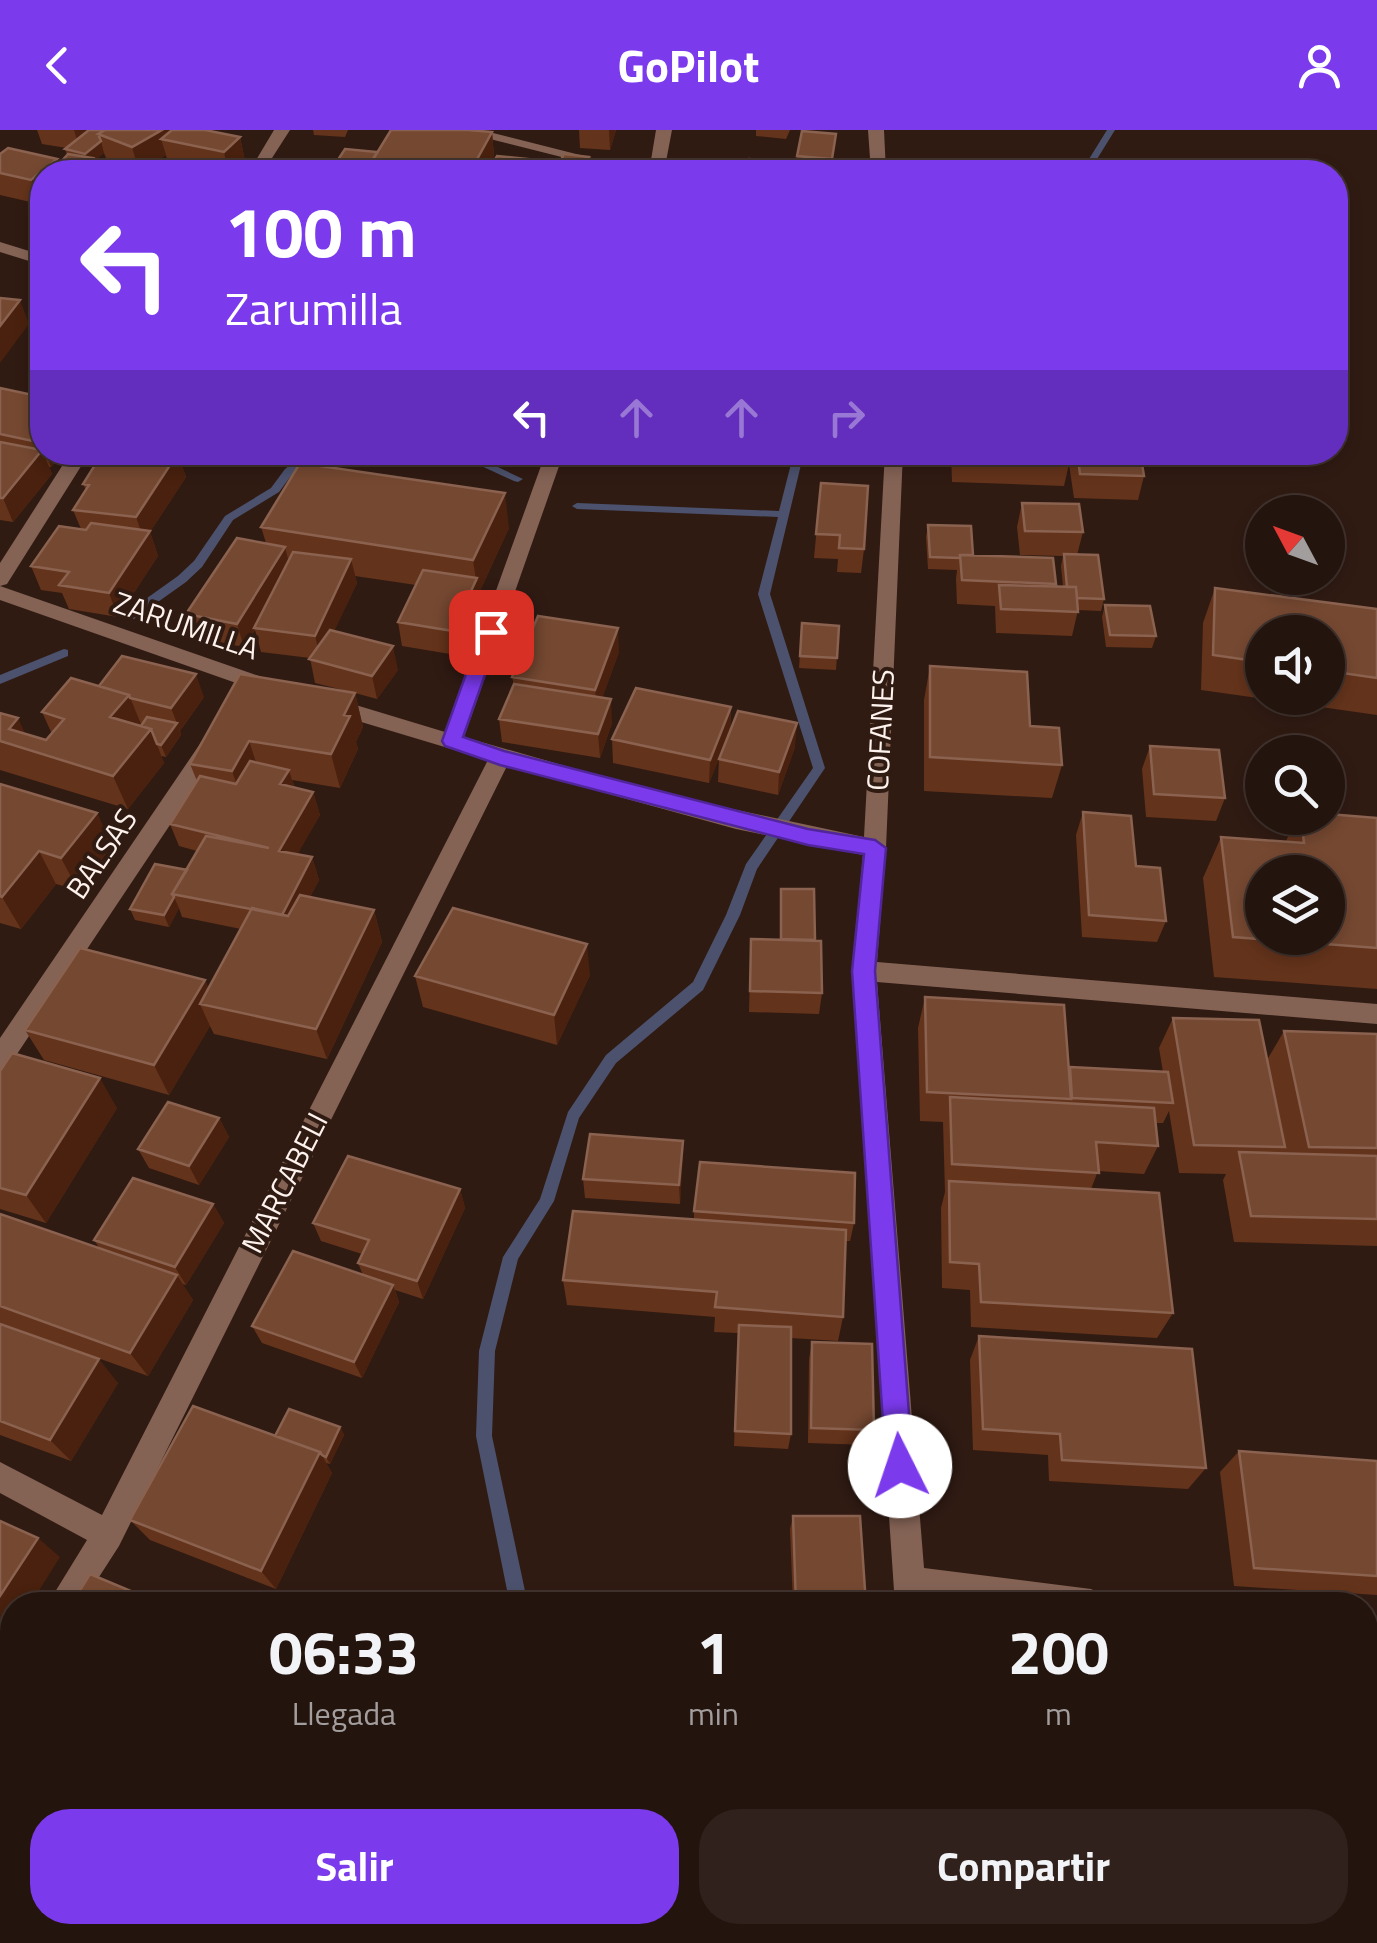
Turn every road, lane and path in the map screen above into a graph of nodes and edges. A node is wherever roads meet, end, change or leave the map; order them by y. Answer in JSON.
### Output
{"nodes":[{"id":1,"x":282,"y":130,"type":"edge"},
{"id":2,"x":462,"y":130,"type":"edge"},
{"id":3,"x":664,"y":130,"type":"edge"},
{"id":4,"x":876,"y":130,"type":"edge"},
{"id":5,"x":263,"y":160,"type":"edge"},
{"id":6,"x":588,"y":160,"type":"edge"},
{"id":7,"x":658,"y":160,"type":"edge"},
{"id":8,"x":879,"y":160,"type":"edge"},
{"id":9,"x":0,"y":248,"type":"edge"},
{"id":10,"x":30,"y":257,"type":"edge"},
{"id":11,"x":73,"y":465,"type":"edge"},
{"id":12,"x":550,"y":465,"type":"edge"},
{"id":13,"x":893,"y":465,"type":"edge"},
{"id":14,"x":0,"y":579,"type":"edge"},
{"id":15,"x":0,"y":592,"type":"edge"},
{"id":16,"x":220,"y":732,"type":"edge"},
{"id":17,"x":452,"y":741,"type":"junction"},
{"id":18,"x":500,"y":758,"type":"junction"},
{"id":19,"x":875,"y":848,"type":"junction"},
{"id":20,"x":864,"y":971,"type":"junction"},
{"id":21,"x":1377,"y":1014,"type":"edge"},
{"id":22,"x":0,"y":1060,"type":"edge"},
{"id":23,"x":0,"y":1477,"type":"edge"},
{"id":24,"x":108,"y":1535,"type":"junction"},
{"id":25,"x":71,"y":1592,"type":"edge"},
{"id":26,"x":909,"y":1592,"type":"edge"}],
"edges":[{"from":1,"to":5,"type":"street"},
{"from":2,"to":6,"type":"street"},
{"from":3,"to":7,"type":"street"},
{"from":4,"to":8,"type":"street"},
{"from":9,"to":10,"type":"street"},
{"from":11,"to":14,"type":"street"},
{"from":12,"to":17,"type":"street"},
{"from":13,"to":19,"type":"street","name":"COFANES"},
{"from":15,"to":17,"type":"street","name":"ZARUMILLA"},
{"from":16,"to":22,"type":"street","name":"BALSAS"},
{"from":17,"to":18,"type":"street","name":"ZARUMILLA"},
{"from":18,"to":19,"type":"street","name":"ZARUMILLA"},
{"from":18,"to":24,"type":"street","name":"MARCABELI"},
{"from":19,"to":20,"type":"street","name":"COFANES"},
{"from":20,"to":21,"type":"street"},
{"from":20,"to":26,"type":"street","name":"COFANES"},
{"from":23,"to":24,"type":"street"},
{"from":24,"to":25,"type":"street","name":"MARCABELI"}]}
